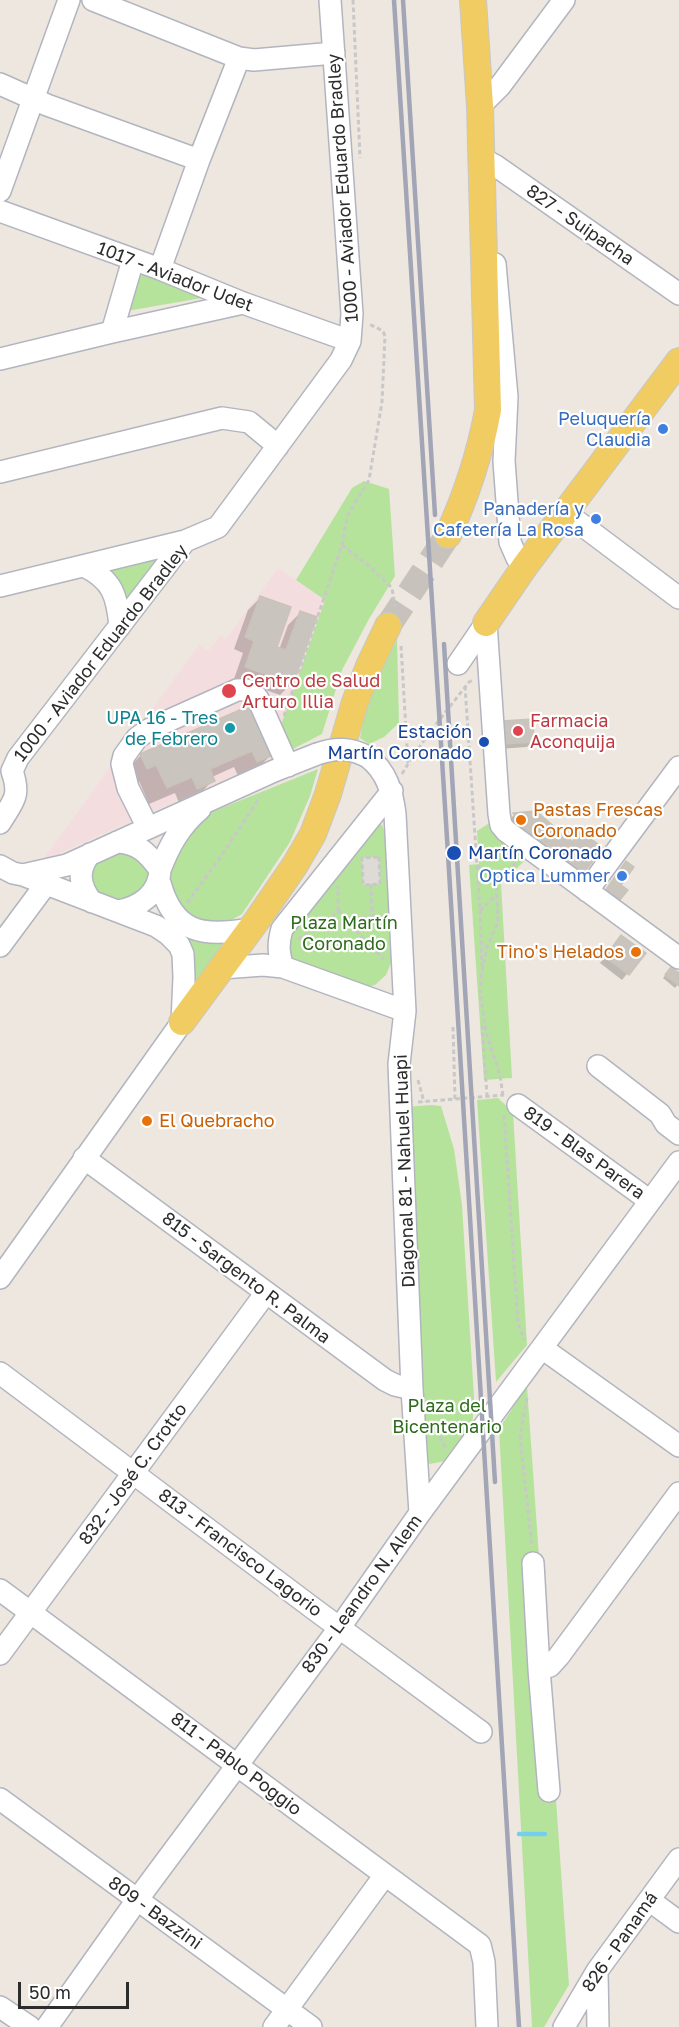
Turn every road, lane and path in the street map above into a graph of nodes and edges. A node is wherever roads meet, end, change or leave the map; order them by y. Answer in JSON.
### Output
{"nodes":[{"id":1,"x":69,"y":0,"type":"edge"},
{"id":2,"x":93,"y":0,"type":"edge"},
{"id":3,"x":330,"y":0,"type":"edge"},
{"id":4,"x":473,"y":0,"type":"edge"},
{"id":5,"x":564,"y":0,"type":"edge"},
{"id":6,"x":334,"y":53,"type":"junction"},
{"id":7,"x":238,"y":58,"type":"junction"},
{"id":8,"x":0,"y":84,"type":"edge"},
{"id":9,"x":34,"y":99,"type":"junction"},
{"id":10,"x":480,"y":106,"type":"junction"},
{"id":11,"x":199,"y":160,"type":"junction"},
{"id":12,"x":481,"y":168,"type":"junction"},
{"id":13,"x":0,"y":191,"type":"edge"},
{"id":14,"x":0,"y":211,"type":"edge"},
{"id":15,"x":133,"y":260,"type":"junction"},
{"id":16,"x":160,"y":269,"type":"junction"},
{"id":17,"x":679,"y":294,"type":"edge"},
{"id":18,"x":243,"y":303,"type":"junction"},
{"id":19,"x":369,"y":324,"type":"dead end"},
{"id":20,"x":112,"y":332,"type":"junction"},
{"id":21,"x":350,"y":341,"type":"junction"},
{"id":22,"x":0,"y":359,"type":"edge"},
{"id":23,"x":679,"y":361,"type":"edge"},
{"id":24,"x":278,"y":446,"type":"junction"},
{"id":25,"x":0,"y":472,"type":"edge"},
{"id":26,"x":566,"y":513,"type":"junction"},
{"id":27,"x":448,"y":535,"type":"tunnel mouth"},
{"id":28,"x":184,"y":541,"type":"junction"},
{"id":29,"x":84,"y":566,"type":"junction"},
{"id":30,"x":525,"y":566,"type":"junction"},
{"id":31,"x":0,"y":586,"type":"edge"},
{"id":32,"x":679,"y":598,"type":"edge"},
{"id":33,"x":486,"y":623,"type":"junction"},
{"id":34,"x":120,"y":626,"type":"junction"},
{"id":35,"x":388,"y":626,"type":"tunnel mouth"},
{"id":36,"x":458,"y":664,"type":"dead end"},
{"id":37,"x":489,"y":672,"type":"junction"},
{"id":38,"x":465,"y":686,"type":"junction"},
{"id":39,"x":283,"y":720,"type":"dead end"},
{"id":40,"x":679,"y":767,"type":"edge"},
{"id":41,"x":281,"y":768,"type":"junction"},
{"id":42,"x":6,"y":770,"type":"edge"},
{"id":43,"x":392,"y":791,"type":"junction"},
{"id":44,"x":210,"y":801,"type":"junction"},
{"id":45,"x":0,"y":823,"type":"edge"},
{"id":46,"x":148,"y":828,"type":"junction"},
{"id":47,"x":117,"y":842,"type":"junction"},
{"id":48,"x":530,"y":850,"type":"junction"},
{"id":49,"x":90,"y":854,"type":"junction"},
{"id":50,"x":477,"y":866,"type":"junction"},
{"id":51,"x":9,"y":872,"type":"edge"},
{"id":52,"x":160,"y":876,"type":"junction"},
{"id":53,"x":496,"y":881,"type":"junction"},
{"id":54,"x":46,"y":884,"type":"junction"},
{"id":55,"x":371,"y":884,"type":"junction"},
{"id":56,"x":587,"y":891,"type":"junction"},
{"id":57,"x":497,"y":894,"type":"junction"},
{"id":58,"x":92,"y":902,"type":"junction"},
{"id":59,"x":118,"y":911,"type":"junction"},
{"id":60,"x":480,"y":911,"type":"junction"},
{"id":61,"x":401,"y":915,"type":"junction"},
{"id":62,"x":372,"y":917,"type":"junction"},
{"id":63,"x":177,"y":918,"type":"junction"},
{"id":64,"x":346,"y":919,"type":"junction"},
{"id":65,"x":333,"y":920,"type":"junction"},
{"id":66,"x":254,"y":924,"type":"junction"},
{"id":67,"x":0,"y":946,"type":"edge"},
{"id":68,"x":281,"y":958,"type":"junction"},
{"id":69,"x":679,"y":958,"type":"edge"},
{"id":70,"x":400,"y":966,"type":"junction"},
{"id":71,"x":222,"y":968,"type":"junction"},
{"id":72,"x":482,"y":971,"type":"junction"},
{"id":73,"x":367,"y":997,"type":"junction"},
{"id":74,"x":481,"y":1006,"type":"junction"},
{"id":75,"x":405,"y":1011,"type":"junction"},
{"id":76,"x":182,"y":1022,"type":"junction"},
{"id":77,"x":453,"y":1027,"type":"dead end"},
{"id":78,"x":598,"y":1066,"type":"dead end"},
{"id":79,"x":487,"y":1095,"type":"junction"},
{"id":80,"x":455,"y":1099,"type":"junction"},
{"id":81,"x":511,"y":1100,"type":"junction"},
{"id":82,"x":401,"y":1104,"type":"junction"},
{"id":83,"x":679,"y":1134,"type":"edge"},
{"id":84,"x":84,"y":1158,"type":"junction"},
{"id":85,"x":678,"y":1165,"type":"edge"},
{"id":86,"x":650,"y":1201,"type":"junction"},
{"id":87,"x":0,"y":1278,"type":"edge"},
{"id":88,"x":265,"y":1294,"type":"junction"},
{"id":89,"x":540,"y":1351,"type":"junction"},
{"id":90,"x":0,"y":1372,"type":"edge"},
{"id":91,"x":412,"y":1389,"type":"junction"},
{"id":92,"x":527,"y":1391,"type":"dead end"},
{"id":93,"x":427,"y":1416,"type":"dead end"},
{"id":94,"x":679,"y":1446,"type":"edge"},
{"id":95,"x":457,"y":1464,"type":"junction"},
{"id":96,"x":133,"y":1474,"type":"junction"},
{"id":97,"x":679,"y":1492,"type":"edge"},
{"id":98,"x":420,"y":1513,"type":"junction"},
{"id":99,"x":533,"y":1563,"type":"joint"},
{"id":100,"x":0,"y":1590,"type":"edge"},
{"id":101,"x":31,"y":1612,"type":"junction"},
{"id":102,"x":340,"y":1627,"type":"junction"},
{"id":103,"x":0,"y":1654,"type":"edge"},
{"id":104,"x":539,"y":1669,"type":"junction"},
{"id":105,"x":481,"y":1732,"type":"dead end"},
{"id":106,"x":237,"y":1765,"type":"junction"},
{"id":107,"x":549,"y":1791,"type":"dead end"},
{"id":108,"x":0,"y":1799,"type":"edge"},
{"id":109,"x":679,"y":1859,"type":"edge"},
{"id":110,"x":385,"y":1875,"type":"junction"},
{"id":111,"x":137,"y":1900,"type":"junction"},
{"id":112,"x":649,"y":1900,"type":"junction"},
{"id":113,"x":679,"y":1922,"type":"edge"},
{"id":114,"x":597,"y":1971,"type":"junction"},
{"id":115,"x":287,"y":2009,"type":"junction"},
{"id":116,"x":4,"y":2016,"type":"edge"},
{"id":117,"x":30,"y":2027,"type":"edge"},
{"id":118,"x":47,"y":2027,"type":"edge"},
{"id":119,"x":274,"y":2027,"type":"edge"},
{"id":120,"x":311,"y":2027,"type":"edge"},
{"id":121,"x":487,"y":2027,"type":"edge"},
{"id":122,"x":564,"y":2027,"type":"edge"},
{"id":123,"x":598,"y":2027,"type":"edge"}],
"edges":[{"from":1,"to":9,"type":"street"},
{"from":2,"to":7,"type":"street"},
{"from":3,"to":6,"type":"street","name":"1000 - Aviador Eduardo Bradley"},
{"from":4,"to":10,"type":"main road"},
{"from":5,"to":10,"type":"street"},
{"from":6,"to":7,"type":"street"},
{"from":6,"to":21,"type":"street","name":"1000 - Aviador Eduardo Bradley"},
{"from":7,"to":11,"type":"street"},
{"from":8,"to":9,"type":"street"},
{"from":9,"to":11,"type":"street"},
{"from":9,"to":13,"type":"street"},
{"from":10,"to":12,"type":"main road"},
{"from":11,"to":16,"type":"street"},
{"from":12,"to":17,"type":"street","name":"827 - Suipacha"},
{"from":12,"to":27,"type":"main road"},
{"from":12,"to":30,"type":"street"},
{"from":14,"to":15,"type":"street","name":"1017 - Aviador Udet"},
{"from":15,"to":16,"type":"street","name":"1017 - Aviador Udet"},
{"from":15,"to":20,"type":"street"},
{"from":16,"to":18,"type":"street","name":"1017 - Aviador Udet"},
{"from":18,"to":20,"type":"street"},
{"from":18,"to":21,"type":"street","name":"1017 - Aviador Udet"},
{"from":19,"to":39,"type":"path"},
{"from":20,"to":22,"type":"street"},
{"from":21,"to":24,"type":"street","name":"1000 - Aviador Eduardo Bradley"},
{"from":23,"to":26,"type":"main road"},
{"from":24,"to":25,"type":"street"},
{"from":24,"to":28,"type":"street","name":"1000 - Aviador Eduardo Bradley"},
{"from":26,"to":30,"type":"main road"},
{"from":26,"to":32,"type":"street"},
{"from":28,"to":29,"type":"street"},
{"from":28,"to":34,"type":"street","name":"1000 - Aviador Eduardo Bradley"},
{"from":29,"to":31,"type":"street"},
{"from":29,"to":34,"type":"street"},
{"from":30,"to":33,"type":"main road"},
{"from":33,"to":36,"type":"street"},
{"from":33,"to":37,"type":"street"},
{"from":34,"to":42,"type":"street","name":"1000 - Aviador Eduardo Bradley"},
{"from":35,"to":66,"type":"main road"},
{"from":37,"to":38,"type":"path"},
{"from":37,"to":48,"type":"street"},
{"from":38,"to":43,"type":"path"},
{"from":38,"to":50,"type":"path"},
{"from":40,"to":56,"type":"street"},
{"from":41,"to":43,"type":"street","name":"Diagonal 81 - Nahuel Huapi","bridge":true},
{"from":41,"to":44,"type":"street","name":"Diagonal 81 - Nahuel Huapi"},
{"from":41,"to":46,"type":"street"},
{"from":41,"to":63,"type":"path"},
{"from":42,"to":45,"type":"street","name":"1000 - Aviador Eduardo Bradley"},
{"from":43,"to":61,"type":"street","name":"Diagonal 81 - Nahuel Huapi"},
{"from":43,"to":68,"type":"street"},
{"from":44,"to":46,"type":"street","name":"Diagonal 81 - Nahuel Huapi"},
{"from":44,"to":52,"type":"street","name":"Diagonal 81 - Nahuel Huapi"},
{"from":46,"to":47,"type":"street","name":"Diagonal 81 - Nahuel Huapi"},
{"from":47,"to":49,"type":"street"},
{"from":47,"to":52,"type":"street"},
{"from":48,"to":53,"type":"path"},
{"from":48,"to":56,"type":"street"},
{"from":49,"to":51,"type":"street"},
{"from":49,"to":58,"type":"street"},
{"from":50,"to":53,"type":"path"},
{"from":50,"to":60,"type":"path"},
{"from":51,"to":54,"type":"street"},
{"from":52,"to":59,"type":"street"},
{"from":52,"to":63,"type":"street"},
{"from":53,"to":57,"type":"path"},
{"from":54,"to":58,"type":"street"},
{"from":54,"to":67,"type":"street"},
{"from":55,"to":55,"type":"path"},
{"from":55,"to":62,"type":"path"},
{"from":56,"to":69,"type":"street"},
{"from":57,"to":60,"type":"path"},
{"from":57,"to":72,"type":"path"},
{"from":58,"to":59,"type":"street"},
{"from":59,"to":76,"type":"street"},
{"from":60,"to":72,"type":"path"},
{"from":61,"to":62,"type":"path"},
{"from":61,"to":70,"type":"street","name":"Diagonal 81 - Nahuel Huapi"},
{"from":62,"to":64,"type":"path"},
{"from":63,"to":66,"type":"street"},
{"from":64,"to":65,"type":"path"},
{"from":64,"to":65,"type":"path"},
{"from":64,"to":70,"type":"path"},
{"from":65,"to":68,"type":"path"},
{"from":66,"to":68,"type":"street"},
{"from":66,"to":71,"type":"main road"},
{"from":68,"to":71,"type":"street"},
{"from":68,"to":73,"type":"street"},
{"from":70,"to":73,"type":"street"},
{"from":70,"to":75,"type":"street","name":"Diagonal 81 - Nahuel Huapi"},
{"from":71,"to":76,"type":"main road"},
{"from":72,"to":74,"type":"path"},
{"from":73,"to":75,"type":"street"},
{"from":74,"to":79,"type":"path"},
{"from":74,"to":81,"type":"path"},
{"from":75,"to":82,"type":"street","name":"Diagonal 81 - Nahuel Huapi"},
{"from":76,"to":84,"type":"street"},
{"from":77,"to":80,"type":"path"},
{"from":78,"to":83,"type":"street"},
{"from":79,"to":80,"type":"path"},
{"from":79,"to":81,"type":"path"},
{"from":80,"to":82,"type":"path"},
{"from":81,"to":86,"type":"street","name":"819 - Blas Parera"},
{"from":81,"to":89,"type":"path"},
{"from":82,"to":91,"type":"street","name":"Diagonal 81 - Nahuel Huapi"},
{"from":84,"to":87,"type":"street"},
{"from":84,"to":88,"type":"street","name":"815 - Sargento R. Palma"},
{"from":85,"to":86,"type":"street","name":"830 - Leandro N. Alem"},
{"from":86,"to":89,"type":"street","name":"830 - Leandro N. Alem"},
{"from":88,"to":91,"type":"street","name":"815 - Sargento R. Palma"},
{"from":88,"to":96,"type":"street","name":"832 - José C. Crotto"},
{"from":89,"to":94,"type":"street"},
{"from":89,"to":95,"type":"street","name":"830 - Leandro N. Alem"},
{"from":90,"to":96,"type":"street","name":"813 - Francisco Lagorio"},
{"from":91,"to":98,"type":"street","name":"Diagonal 81 - Nahuel Huapi"},
{"from":92,"to":99,"type":"path"},
{"from":93,"to":95,"type":"path"},
{"from":95,"to":98,"type":"street","name":"830 - Leandro N. Alem"},
{"from":96,"to":101,"type":"street","name":"832 - José C. Crotto"},
{"from":96,"to":102,"type":"street","name":"813 - Francisco Lagorio"},
{"from":97,"to":104,"type":"street"},
{"from":98,"to":102,"type":"street","name":"830 - Leandro N. Alem"},
{"from":99,"to":104,"type":"street"},
{"from":100,"to":101,"type":"street","name":"811 - Pablo Poggio"},
{"from":101,"to":103,"type":"street","name":"832 - José C. Crotto"},
{"from":101,"to":106,"type":"street","name":"811 - Pablo Poggio"},
{"from":102,"to":105,"type":"street","name":"813 - Francisco Lagorio"},
{"from":102,"to":106,"type":"street","name":"830 - Leandro N. Alem"},
{"from":104,"to":107,"type":"street"},
{"from":106,"to":110,"type":"street","name":"811 - Pablo Poggio"},
{"from":106,"to":111,"type":"street","name":"830 - Leandro N. Alem"},
{"from":108,"to":111,"type":"street","name":"809 - Bazzini"},
{"from":109,"to":112,"type":"street","name":"826 - Panamá"},
{"from":110,"to":115,"type":"street"},
{"from":110,"to":121,"type":"street","name":"811 - Pablo Poggio"},
{"from":111,"to":115,"type":"street","name":"809 - Bazzini"},
{"from":111,"to":118,"type":"street","name":"830 - Leandro N. Alem"},
{"from":112,"to":113,"type":"street"},
{"from":112,"to":114,"type":"street","name":"826 - Panamá"},
{"from":114,"to":122,"type":"street","name":"826 - Panamá"},
{"from":114,"to":123,"type":"street"},
{"from":115,"to":119,"type":"street"},
{"from":115,"to":120,"type":"street","name":"809 - Bazzini"},
{"from":116,"to":117,"type":"street"}]}
